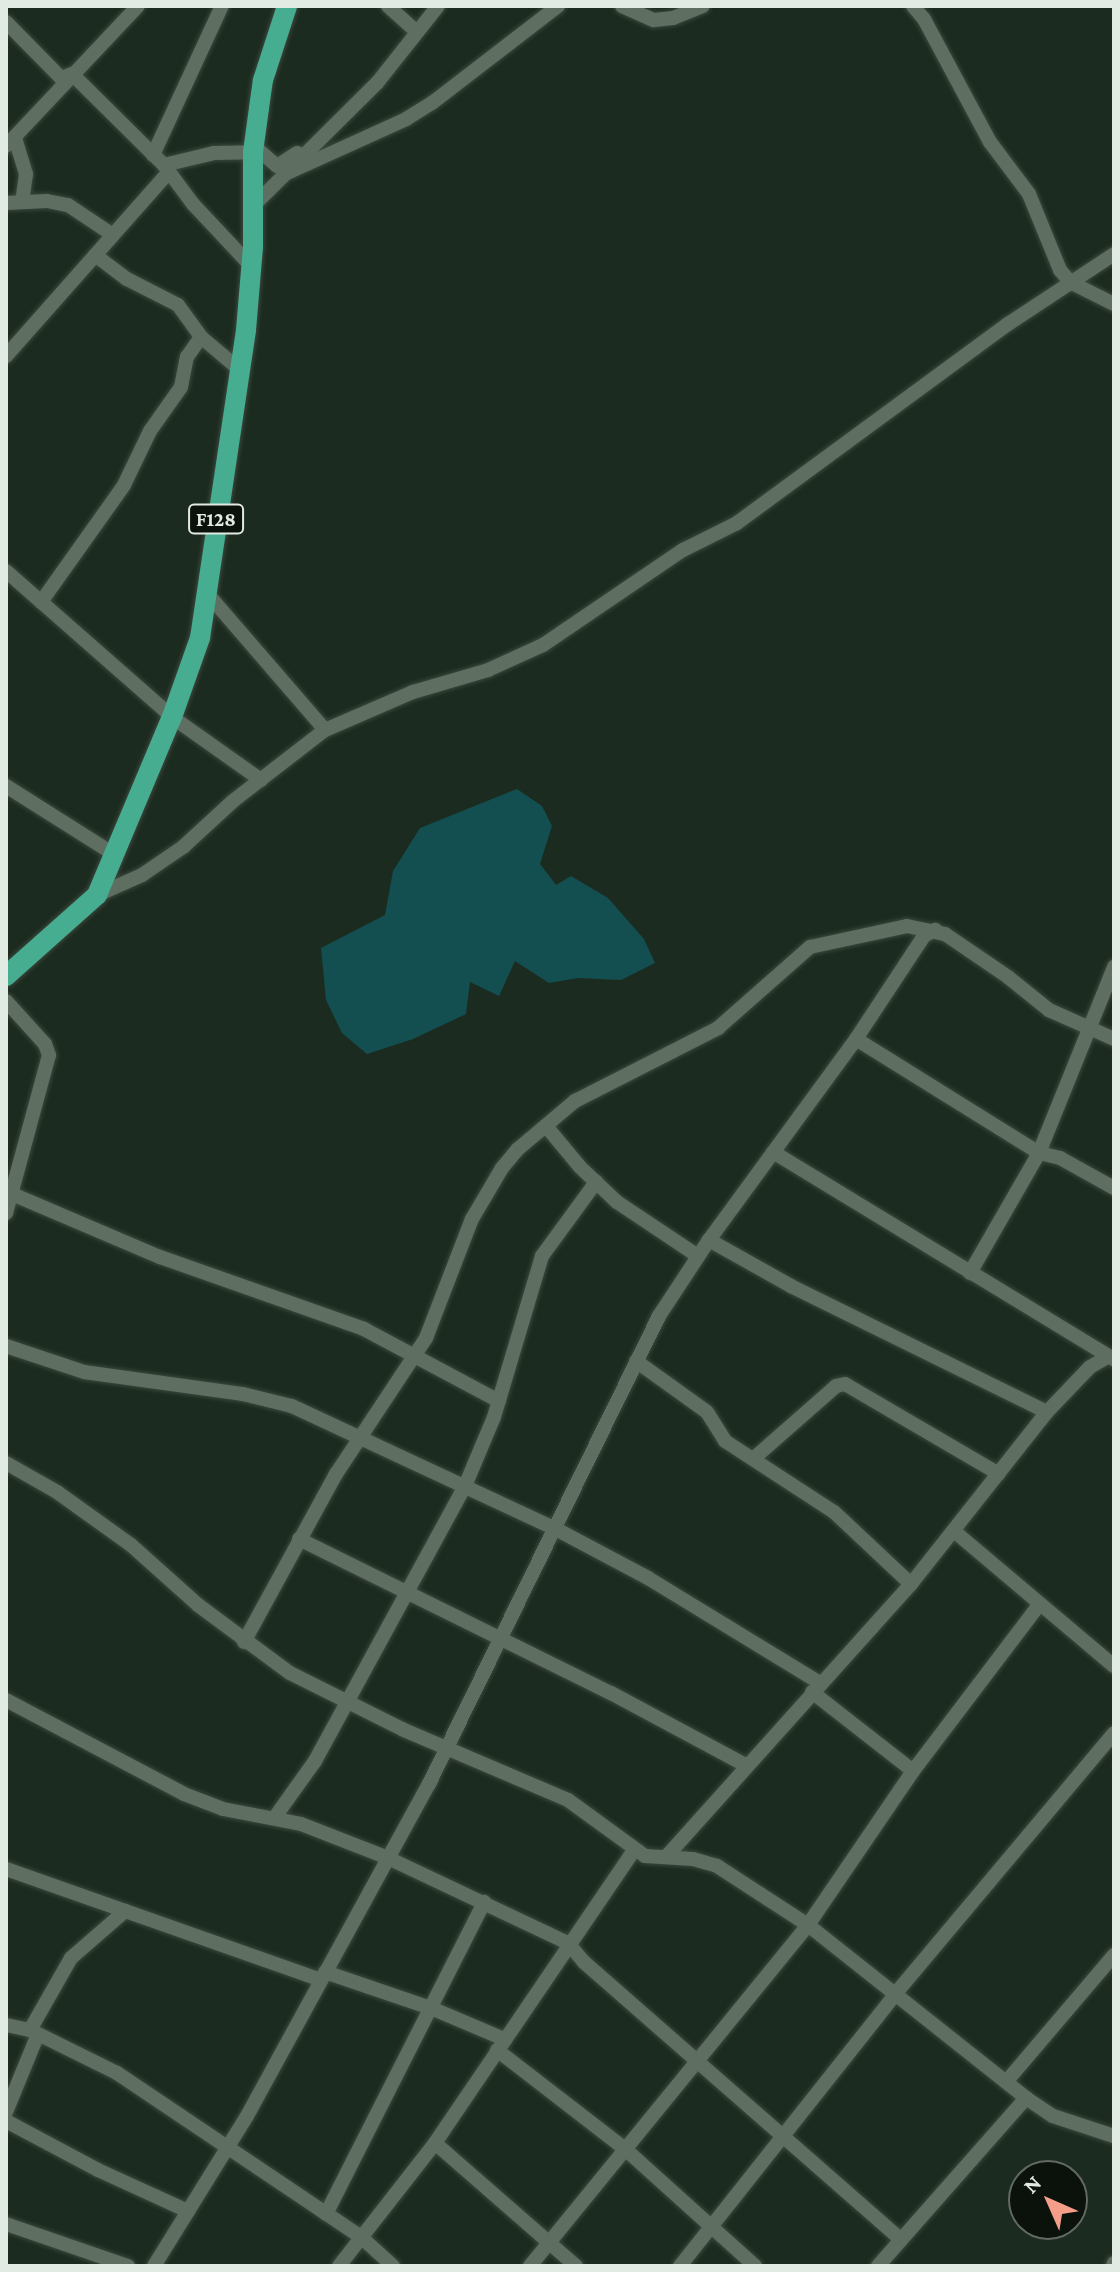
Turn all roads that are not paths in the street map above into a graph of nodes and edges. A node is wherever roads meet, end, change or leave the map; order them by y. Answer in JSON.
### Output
{"nodes":[{"id":1,"x":138,"y":6,"type":"edge"},
{"id":2,"x":222,"y":6,"type":"edge"},
{"id":3,"x":287,"y":6,"type":"edge"},
{"id":4,"x":388,"y":6,"type":"edge"},
{"id":5,"x":438,"y":6,"type":"edge"},
{"id":6,"x":558,"y":6,"type":"edge"},
{"id":7,"x":622,"y":6,"type":"edge"},
{"id":8,"x":703,"y":6,"type":"edge"},
{"id":9,"x":913,"y":6,"type":"edge"},
{"id":10,"x":6,"y":22,"type":"edge"},
{"id":11,"x":417,"y":32,"type":"junction"},
{"id":12,"x":72,"y":74,"type":"junction"},
{"id":13,"x":317,"y":140,"type":"junction"},
{"id":14,"x":10,"y":142,"type":"edge"},
{"id":15,"x":254,"y":149,"type":"junction"},
{"id":16,"x":162,"y":164,"type":"junction"},
{"id":17,"x":285,"y":174,"type":"junction"},
{"id":18,"x":22,"y":201,"type":"junction"},
{"id":19,"x":6,"y":203,"type":"edge"},
{"id":20,"x":253,"y":206,"type":"junction"},
{"id":21,"x":113,"y":235,"type":"junction"},
{"id":22,"x":1114,"y":254,"type":"edge"},
{"id":23,"x":95,"y":255,"type":"junction"},
{"id":24,"x":251,"y":266,"type":"junction"},
{"id":25,"x":1070,"y":282,"type":"junction"},
{"id":26,"x":1114,"y":304,"type":"edge"},
{"id":27,"x":201,"y":337,"type":"junction"},
{"id":28,"x":6,"y":356,"type":"edge"},
{"id":29,"x":240,"y":370,"type":"junction"},
{"id":30,"x":6,"y":571,"type":"edge"},
{"id":31,"x":206,"y":592,"type":"junction"},
{"id":32,"x":41,"y":602,"type":"junction"},
{"id":33,"x":172,"y":717,"type":"junction"},
{"id":34,"x":325,"y":730,"type":"junction"},
{"id":35,"x":261,"y":780,"type":"junction"},
{"id":36,"x":6,"y":786,"type":"edge"},
{"id":37,"x":115,"y":855,"type":"junction"},
{"id":38,"x":97,"y":895,"type":"junction"},
{"id":39,"x":935,"y":930,"type":"junction"},
{"id":40,"x":1114,"y":967,"type":"edge"},
{"id":41,"x":6,"y":976,"type":"edge"},
{"id":42,"x":6,"y":1001,"type":"edge"},
{"id":43,"x":1091,"y":1029,"type":"junction"},
{"id":44,"x":856,"y":1039,"type":"junction"},
{"id":45,"x":1114,"y":1039,"type":"edge"},
{"id":46,"x":546,"y":1126,"type":"junction"},
{"id":47,"x":773,"y":1152,"type":"junction"},
{"id":48,"x":1039,"y":1153,"type":"junction"},
{"id":49,"x":596,"y":1182,"type":"junction"},
{"id":50,"x":1114,"y":1188,"type":"edge"},
{"id":51,"x":12,"y":1194,"type":"junction"},
{"id":52,"x":6,"y":1213,"type":"edge"},
{"id":53,"x":709,"y":1240,"type":"junction"},
{"id":54,"x":698,"y":1256,"type":"junction"},
{"id":55,"x":970,"y":1273,"type":"junction"},
{"id":56,"x":6,"y":1346,"type":"edge"},
{"id":57,"x":414,"y":1354,"type":"junction"},
{"id":58,"x":1110,"y":1358,"type":"edge"},
{"id":59,"x":636,"y":1361,"type":"junction"},
{"id":60,"x":499,"y":1401,"type":"junction"},
{"id":61,"x":1047,"y":1412,"type":"junction"},
{"id":62,"x":359,"y":1437,"type":"junction"},
{"id":63,"x":753,"y":1459,"type":"junction"},
{"id":64,"x":6,"y":1463,"type":"edge"},
{"id":65,"x":999,"y":1474,"type":"junction"},
{"id":66,"x":465,"y":1486,"type":"junction"},
{"id":67,"x":554,"y":1528,"type":"junction"},
{"id":68,"x":954,"y":1531,"type":"junction"},
{"id":69,"x":299,"y":1539,"type":"junction"},
{"id":70,"x":911,"y":1584,"type":"junction"},
{"id":71,"x":405,"y":1594,"type":"junction"},
{"id":72,"x":1039,"y":1605,"type":"junction"},
{"id":73,"x":500,"y":1638,"type":"junction"},
{"id":74,"x":244,"y":1642,"type":"junction"},
{"id":75,"x":1114,"y":1666,"type":"edge"},
{"id":76,"x":816,"y":1688,"type":"junction"},
{"id":77,"x":6,"y":1700,"type":"edge"},
{"id":78,"x":346,"y":1703,"type":"junction"},
{"id":79,"x":1114,"y":1733,"type":"edge"},
{"id":80,"x":446,"y":1748,"type":"junction"},
{"id":81,"x":747,"y":1766,"type":"junction"},
{"id":82,"x":913,"y":1771,"type":"junction"},
{"id":83,"x":295,"y":1792,"type":"junction"},
{"id":84,"x":275,"y":1817,"type":"junction"},
{"id":85,"x":301,"y":1824,"type":"junction"},
{"id":86,"x":634,"y":1850,"type":"junction"},
{"id":87,"x":666,"y":1857,"type":"junction"},
{"id":88,"x":388,"y":1858,"type":"junction"},
{"id":89,"x":6,"y":1869,"type":"edge"},
{"id":90,"x":484,"y":1902,"type":"junction"},
{"id":91,"x":125,"y":1911,"type":"junction"},
{"id":92,"x":808,"y":1925,"type":"junction"},
{"id":93,"x":568,"y":1943,"type":"junction"},
{"id":94,"x":1114,"y":1955,"type":"edge"},
{"id":95,"x":323,"y":1976,"type":"junction"},
{"id":96,"x":896,"y":1993,"type":"junction"},
{"id":97,"x":431,"y":2008,"type":"junction"},
{"id":98,"x":6,"y":2025,"type":"edge"},
{"id":99,"x":34,"y":2032,"type":"junction"},
{"id":100,"x":501,"y":2045,"type":"junction"},
{"id":101,"x":698,"y":2062,"type":"junction"},
{"id":102,"x":1006,"y":2082,"type":"junction"},
{"id":103,"x":1026,"y":2098,"type":"junction"},
{"id":104,"x":6,"y":2112,"type":"edge"},
{"id":105,"x":6,"y":2121,"type":"edge"},
{"id":106,"x":1114,"y":2136,"type":"edge"},
{"id":107,"x":784,"y":2138,"type":"junction"},
{"id":108,"x":435,"y":2143,"type":"junction"},
{"id":109,"x":227,"y":2146,"type":"junction"},
{"id":110,"x":624,"y":2148,"type":"junction"},
{"id":111,"x":188,"y":2211,"type":"junction"},
{"id":112,"x":326,"y":2214,"type":"junction"},
{"id":113,"x":6,"y":2224,"type":"edge"},
{"id":114,"x":711,"y":2227,"type":"junction"},
{"id":115,"x":361,"y":2237,"type":"junction"},
{"id":116,"x":901,"y":2240,"type":"junction"},
{"id":117,"x":549,"y":2243,"type":"junction"},
{"id":118,"x":161,"y":2264,"type":"edge"},
{"id":119,"x":128,"y":2266,"type":"edge"},
{"id":120,"x":339,"y":2266,"type":"edge"},
{"id":121,"x":393,"y":2266,"type":"edge"},
{"id":122,"x":530,"y":2266,"type":"edge"},
{"id":123,"x":576,"y":2266,"type":"edge"},
{"id":124,"x":680,"y":2266,"type":"edge"},
{"id":125,"x":755,"y":2266,"type":"edge"},
{"id":126,"x":878,"y":2266,"type":"edge"}],
"edges":[{"from":1,"to":12,"type":"street"},
{"from":2,"to":16,"type":"street"},
{"from":3,"to":15,"type":"main road","number":"F128"},
{"from":4,"to":11,"type":"street"},
{"from":5,"to":11,"type":"street"},
{"from":6,"to":17,"type":"street"},
{"from":7,"to":8,"type":"street"},
{"from":9,"to":25,"type":"street"},
{"from":10,"to":12,"type":"street"},
{"from":11,"to":13,"type":"street"},
{"from":12,"to":14,"type":"street"},
{"from":12,"to":16,"type":"street"},
{"from":13,"to":15,"type":"street"},
{"from":13,"to":17,"type":"street"},
{"from":14,"to":18,"type":"street"},
{"from":15,"to":16,"type":"street"},
{"from":15,"to":20,"type":"main road","number":"F128"},
{"from":16,"to":21,"type":"street"},
{"from":16,"to":24,"type":"street"},
{"from":17,"to":20,"type":"street"},
{"from":18,"to":19,"type":"street"},
{"from":18,"to":21,"type":"street"},
{"from":20,"to":24,"type":"main road","number":"F128"},
{"from":21,"to":23,"type":"street"},
{"from":22,"to":25,"type":"street"},
{"from":23,"to":27,"type":"street"},
{"from":23,"to":28,"type":"street"},
{"from":24,"to":29,"type":"main road","number":"F128"},
{"from":25,"to":26,"type":"street"},
{"from":25,"to":34,"type":"street"},
{"from":27,"to":29,"type":"street"},
{"from":27,"to":32,"type":"street"},
{"from":29,"to":31,"type":"main road","number":"F128"},
{"from":30,"to":32,"type":"street"},
{"from":31,"to":33,"type":"main road","number":"F128"},
{"from":31,"to":34,"type":"street"},
{"from":32,"to":33,"type":"street"},
{"from":33,"to":35,"type":"street"},
{"from":33,"to":37,"type":"main road","number":"F128"},
{"from":34,"to":35,"type":"street"},
{"from":35,"to":38,"type":"street"},
{"from":36,"to":37,"type":"street"},
{"from":37,"to":38,"type":"main road","number":"F128"},
{"from":38,"to":41,"type":"main road","number":"F128"},
{"from":39,"to":43,"type":"street"},
{"from":39,"to":44,"type":"street"},
{"from":39,"to":46,"type":"street"},
{"from":40,"to":43,"type":"street"},
{"from":42,"to":51,"type":"street"},
{"from":43,"to":45,"type":"street"},
{"from":43,"to":48,"type":"street"},
{"from":44,"to":47,"type":"street"},
{"from":44,"to":48,"type":"street"},
{"from":46,"to":49,"type":"street"},
{"from":46,"to":57,"type":"street"},
{"from":47,"to":53,"type":"street"},
{"from":47,"to":55,"type":"street"},
{"from":48,"to":50,"type":"street"},
{"from":48,"to":55,"type":"street"},
{"from":49,"to":54,"type":"street"},
{"from":49,"to":60,"type":"street"},
{"from":51,"to":52,"type":"street"},
{"from":51,"to":57,"type":"street"},
{"from":53,"to":54,"type":"street"},
{"from":53,"to":61,"type":"street"},
{"from":54,"to":59,"type":"street"},
{"from":55,"to":58,"type":"street"},
{"from":56,"to":62,"type":"street"},
{"from":57,"to":60,"type":"street"},
{"from":57,"to":62,"type":"street"},
{"from":58,"to":61,"type":"street"},
{"from":59,"to":63,"type":"street"},
{"from":59,"to":67,"type":"street"},
{"from":60,"to":66,"type":"street"},
{"from":61,"to":65,"type":"street"},
{"from":62,"to":66,"type":"street"},
{"from":62,"to":69,"type":"street"},
{"from":63,"to":65,"type":"street"},
{"from":63,"to":70,"type":"street"},
{"from":64,"to":74,"type":"street"},
{"from":65,"to":68,"type":"street"},
{"from":66,"to":67,"type":"street"},
{"from":66,"to":71,"type":"street"},
{"from":67,"to":73,"type":"street"},
{"from":67,"to":76,"type":"street"},
{"from":68,"to":70,"type":"street"},
{"from":68,"to":72,"type":"street"},
{"from":69,"to":71,"type":"street"},
{"from":69,"to":74,"type":"street"},
{"from":70,"to":76,"type":"street"},
{"from":71,"to":73,"type":"street"},
{"from":71,"to":78,"type":"street"},
{"from":72,"to":75,"type":"street"},
{"from":72,"to":82,"type":"street"},
{"from":73,"to":80,"type":"street"},
{"from":73,"to":81,"type":"street"},
{"from":74,"to":78,"type":"street"},
{"from":76,"to":81,"type":"street"},
{"from":76,"to":82,"type":"street"},
{"from":77,"to":84,"type":"street"},
{"from":78,"to":80,"type":"street"},
{"from":78,"to":83,"type":"street"},
{"from":79,"to":96,"type":"street"},
{"from":80,"to":86,"type":"street"},
{"from":80,"to":88,"type":"street"},
{"from":81,"to":87,"type":"street"},
{"from":82,"to":92,"type":"street"},
{"from":83,"to":84,"type":"street"},
{"from":83,"to":85,"type":"street"},
{"from":84,"to":85,"type":"street"},
{"from":85,"to":88,"type":"street"},
{"from":86,"to":87,"type":"street"},
{"from":86,"to":93,"type":"street"},
{"from":87,"to":92,"type":"street"},
{"from":88,"to":90,"type":"street"},
{"from":88,"to":95,"type":"street"},
{"from":89,"to":91,"type":"street"},
{"from":90,"to":93,"type":"street"},
{"from":90,"to":97,"type":"street"},
{"from":91,"to":95,"type":"street"},
{"from":91,"to":99,"type":"street"},
{"from":92,"to":96,"type":"street"},
{"from":92,"to":101,"type":"street"},
{"from":93,"to":100,"type":"street"},
{"from":93,"to":101,"type":"street"},
{"from":94,"to":102,"type":"street"},
{"from":95,"to":97,"type":"street"},
{"from":95,"to":109,"type":"street"},
{"from":96,"to":102,"type":"street"},
{"from":96,"to":107,"type":"street"},
{"from":97,"to":100,"type":"street"},
{"from":97,"to":112,"type":"street"},
{"from":98,"to":99,"type":"street"},
{"from":99,"to":104,"type":"street"},
{"from":99,"to":109,"type":"street"},
{"from":100,"to":108,"type":"street"},
{"from":100,"to":110,"type":"street"},
{"from":101,"to":107,"type":"street"},
{"from":101,"to":110,"type":"street"},
{"from":102,"to":103,"type":"street"},
{"from":103,"to":106,"type":"street"},
{"from":103,"to":116,"type":"street"},
{"from":105,"to":111,"type":"street"},
{"from":107,"to":114,"type":"street"},
{"from":107,"to":116,"type":"street"},
{"from":108,"to":115,"type":"street"},
{"from":108,"to":117,"type":"street"},
{"from":109,"to":111,"type":"street"},
{"from":109,"to":112,"type":"street"},
{"from":110,"to":114,"type":"street"},
{"from":110,"to":117,"type":"street"},
{"from":111,"to":118,"type":"street"},
{"from":112,"to":115,"type":"street"},
{"from":113,"to":119,"type":"street"},
{"from":114,"to":124,"type":"street"},
{"from":114,"to":125,"type":"street"},
{"from":115,"to":120,"type":"street"},
{"from":115,"to":121,"type":"street"},
{"from":116,"to":126,"type":"street"},
{"from":117,"to":122,"type":"street"},
{"from":117,"to":123,"type":"street"}]}
